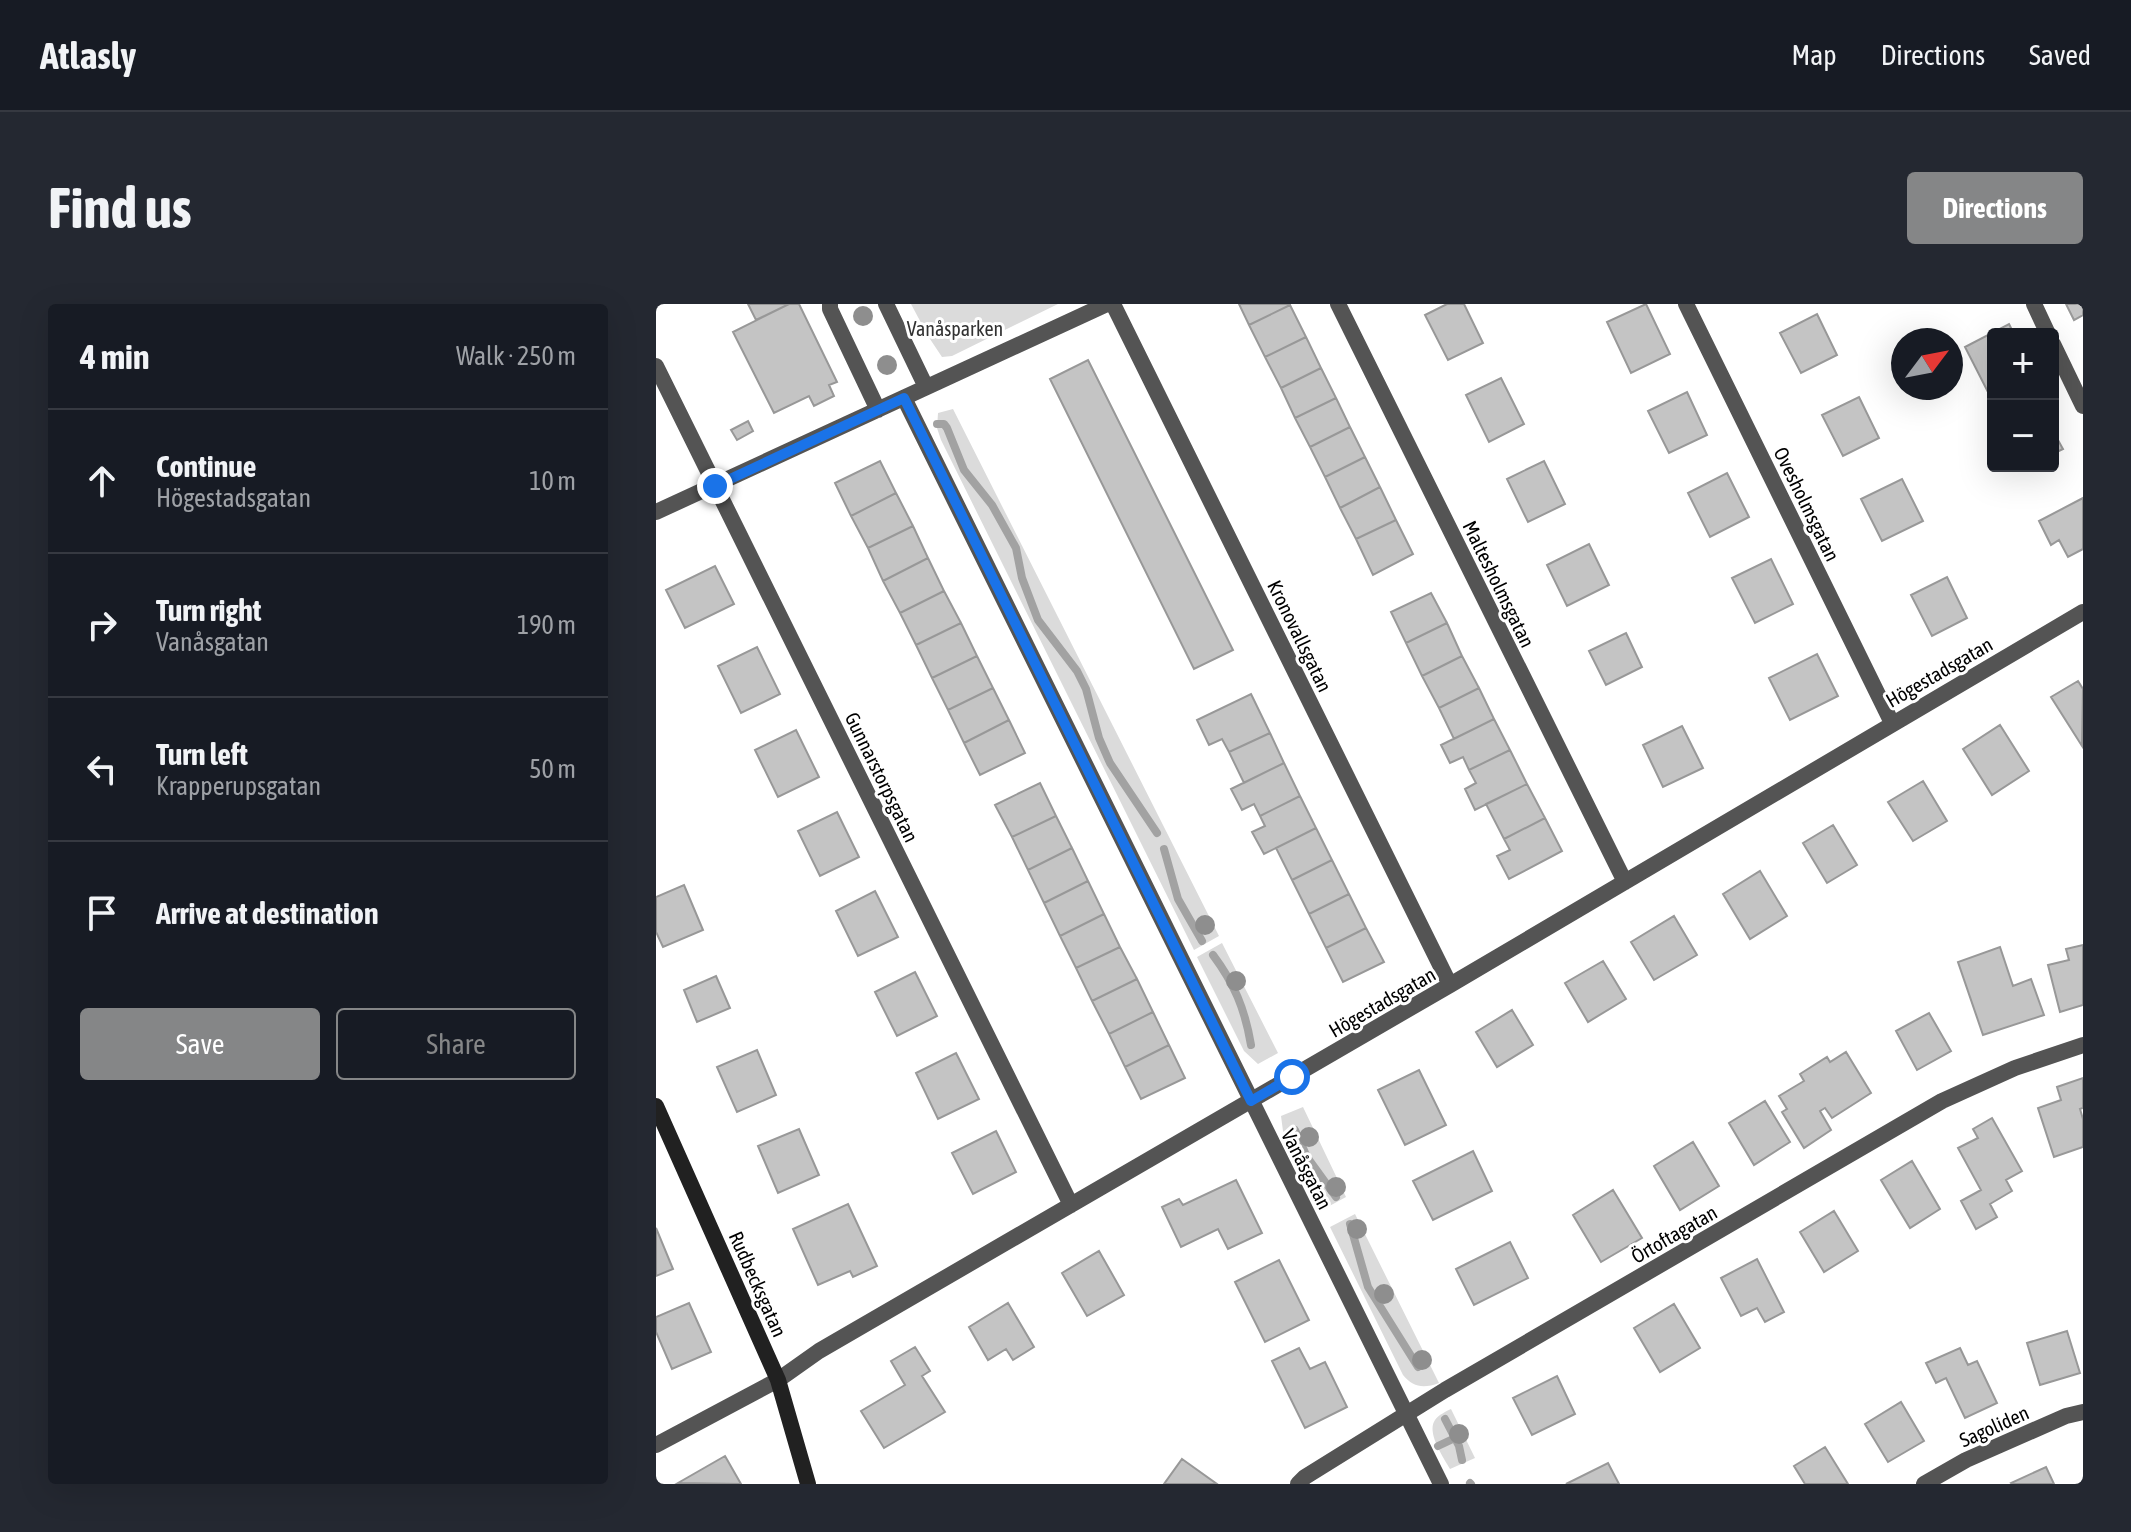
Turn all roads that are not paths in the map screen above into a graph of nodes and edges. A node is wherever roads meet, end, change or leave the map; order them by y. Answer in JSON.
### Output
{"nodes":[{"id":1,"x":830,"y":304,"type":"edge"},
{"id":2,"x":886,"y":304,"type":"edge"},
{"id":3,"x":1107,"y":304,"type":"edge"},
{"id":4,"x":1113,"y":304,"type":"edge"},
{"id":5,"x":1338,"y":304,"type":"edge"},
{"id":6,"x":1686,"y":304,"type":"edge"},
{"id":7,"x":2034,"y":304,"type":"edge"},
{"id":8,"x":2045,"y":328,"type":"edge"},
{"id":9,"x":2059,"y":356,"type":"edge"},
{"id":10,"x":656,"y":366,"type":"edge"},
{"id":11,"x":926,"y":387,"type":"junction"},
{"id":12,"x":904,"y":398,"type":"junction"},
{"id":13,"x":2083,"y":406,"type":"edge"},
{"id":14,"x":878,"y":410,"type":"junction"},
{"id":15,"x":715,"y":486,"type":"junction"},
{"id":16,"x":656,"y":512,"type":"edge"},
{"id":17,"x":2083,"y":612,"type":"edge"},
{"id":18,"x":1892,"y":723,"type":"junction"},
{"id":19,"x":1625,"y":882,"type":"junction"},
{"id":20,"x":1450,"y":985,"type":"junction"},
{"id":21,"x":2083,"y":1045,"type":"edge"},
{"id":22,"x":1251,"y":1101,"type":"junction"},
{"id":23,"x":656,"y":1106,"type":"edge"},
{"id":24,"x":1071,"y":1205,"type":"junction"},
{"id":25,"x":778,"y":1380,"type":"junction"},
{"id":26,"x":2083,"y":1412,"type":"edge"},
{"id":27,"x":1407,"y":1414,"type":"junction"},
{"id":28,"x":656,"y":1445,"type":"edge"},
{"id":29,"x":808,"y":1484,"type":"edge"},
{"id":30,"x":1298,"y":1484,"type":"edge"},
{"id":31,"x":1441,"y":1484,"type":"edge"},
{"id":32,"x":1924,"y":1484,"type":"edge"}],
"edges":[{"from":1,"to":14,"type":"street"},
{"from":2,"to":11,"type":"street"},
{"from":3,"to":11,"type":"street"},
{"from":4,"to":20,"type":"street","name":"Kronovallsgatan"},
{"from":5,"to":19,"type":"street","name":"Maltesholmsgatan"},
{"from":6,"to":18,"type":"street","name":"Ovesholmsgatan"},
{"from":7,"to":8,"type":"street"},
{"from":9,"to":13,"type":"street"},
{"from":10,"to":15,"type":"street","name":"Gunnarstorpsgatan"},
{"from":11,"to":12,"type":"street"},
{"from":12,"to":14,"type":"street"},
{"from":12,"to":22,"type":"street","name":"Vanåsgatan"},
{"from":14,"to":15,"type":"street"},
{"from":15,"to":16,"type":"street"},
{"from":15,"to":24,"type":"street","name":"Gunnarstorpsgatan"},
{"from":17,"to":18,"type":"street","name":"Högestadsgatan"},
{"from":18,"to":19,"type":"street","name":"Högestadsgatan"},
{"from":19,"to":20,"type":"street","name":"Högestadsgatan"},
{"from":20,"to":22,"type":"street","name":"Högestadsgatan"},
{"from":21,"to":27,"type":"street","name":"Örtoftagatan"},
{"from":22,"to":24,"type":"street","name":"Högestadsgatan"},
{"from":22,"to":27,"type":"street","name":"Vanåsgatan"},
{"from":23,"to":25,"type":"street","name":"Rudbecksgatan"},
{"from":24,"to":25,"type":"street","name":"Högestadsgatan"},
{"from":25,"to":28,"type":"street","name":"Högestadsgatan"},
{"from":25,"to":29,"type":"street","name":"Rudbecksgatan"},
{"from":26,"to":32,"type":"street","name":"Sagoliden"},
{"from":27,"to":30,"type":"street","name":"Örtoftagatan"},
{"from":27,"to":31,"type":"street","name":"Vanåsgatan"}]}
